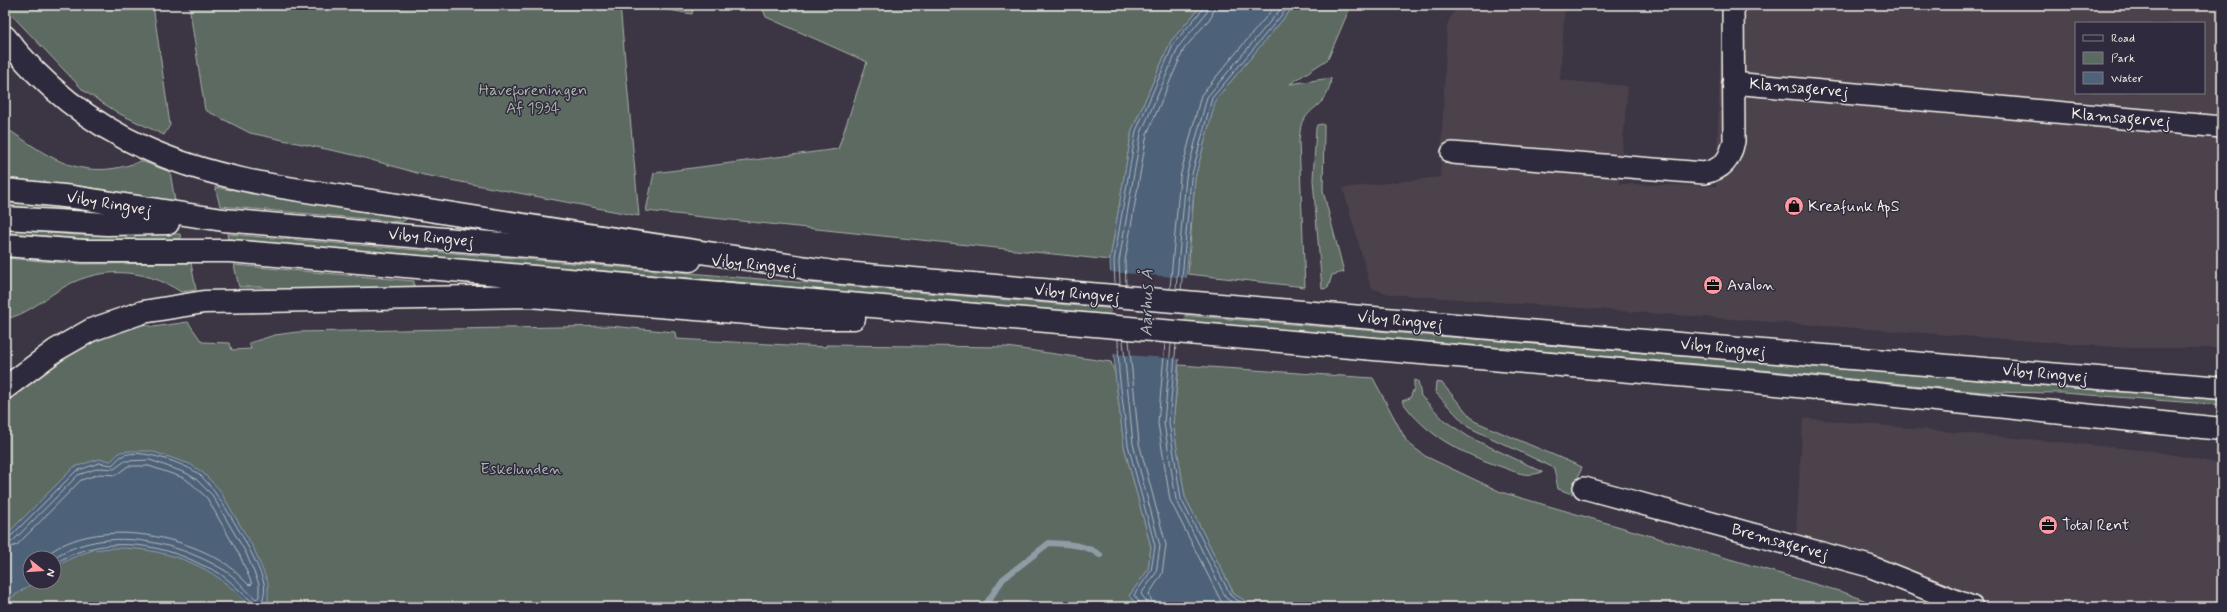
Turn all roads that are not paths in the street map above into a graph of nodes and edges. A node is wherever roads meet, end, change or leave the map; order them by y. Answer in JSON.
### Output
{"nodes":[{"id":1,"x":1733,"y":5,"type":"edge"},
{"id":2,"x":5,"y":37,"type":"edge"},
{"id":3,"x":1734,"y":83,"type":"junction"},
{"id":4,"x":2222,"y":127,"type":"edge"},
{"id":5,"x":1452,"y":152,"type":"dead end"},
{"id":6,"x":5,"y":190,"type":"edge"},
{"id":7,"x":5,"y":218,"type":"edge"},
{"id":8,"x":178,"y":219,"type":"junction"},
{"id":9,"x":5,"y":245,"type":"edge"},
{"id":10,"x":827,"y":271,"type":"junction"},
{"id":11,"x":981,"y":316,"type":"junction"},
{"id":12,"x":5,"y":388,"type":"edge"},
{"id":13,"x":2222,"y":388,"type":"edge"},
{"id":14,"x":2222,"y":429,"type":"edge"},
{"id":15,"x":1584,"y":488,"type":"dead end"},
{"id":16,"x":1972,"y":607,"type":"edge"}],
"edges":[{"from":1,"to":3,"type":"street"},
{"from":2,"to":10,"type":"main road"},
{"from":3,"to":4,"type":"street","name":"Klamsagervej"},
{"from":3,"to":5,"type":"street","name":"Klamsagervej"},
{"from":6,"to":8,"type":"main road","name":"Viby Ringvej"},
{"from":7,"to":8,"type":"main road"},
{"from":8,"to":10,"type":"main road","name":"Viby Ringvej"},
{"from":9,"to":11,"type":"main road","name":"Viby Ringvej"},
{"from":10,"to":13,"type":"main road","name":"Viby Ringvej"},
{"from":11,"to":12,"type":"main road"},
{"from":11,"to":14,"type":"main road","name":"Viby Ringvej"},
{"from":15,"to":16,"type":"street","name":"Bremsagervej"}]}
